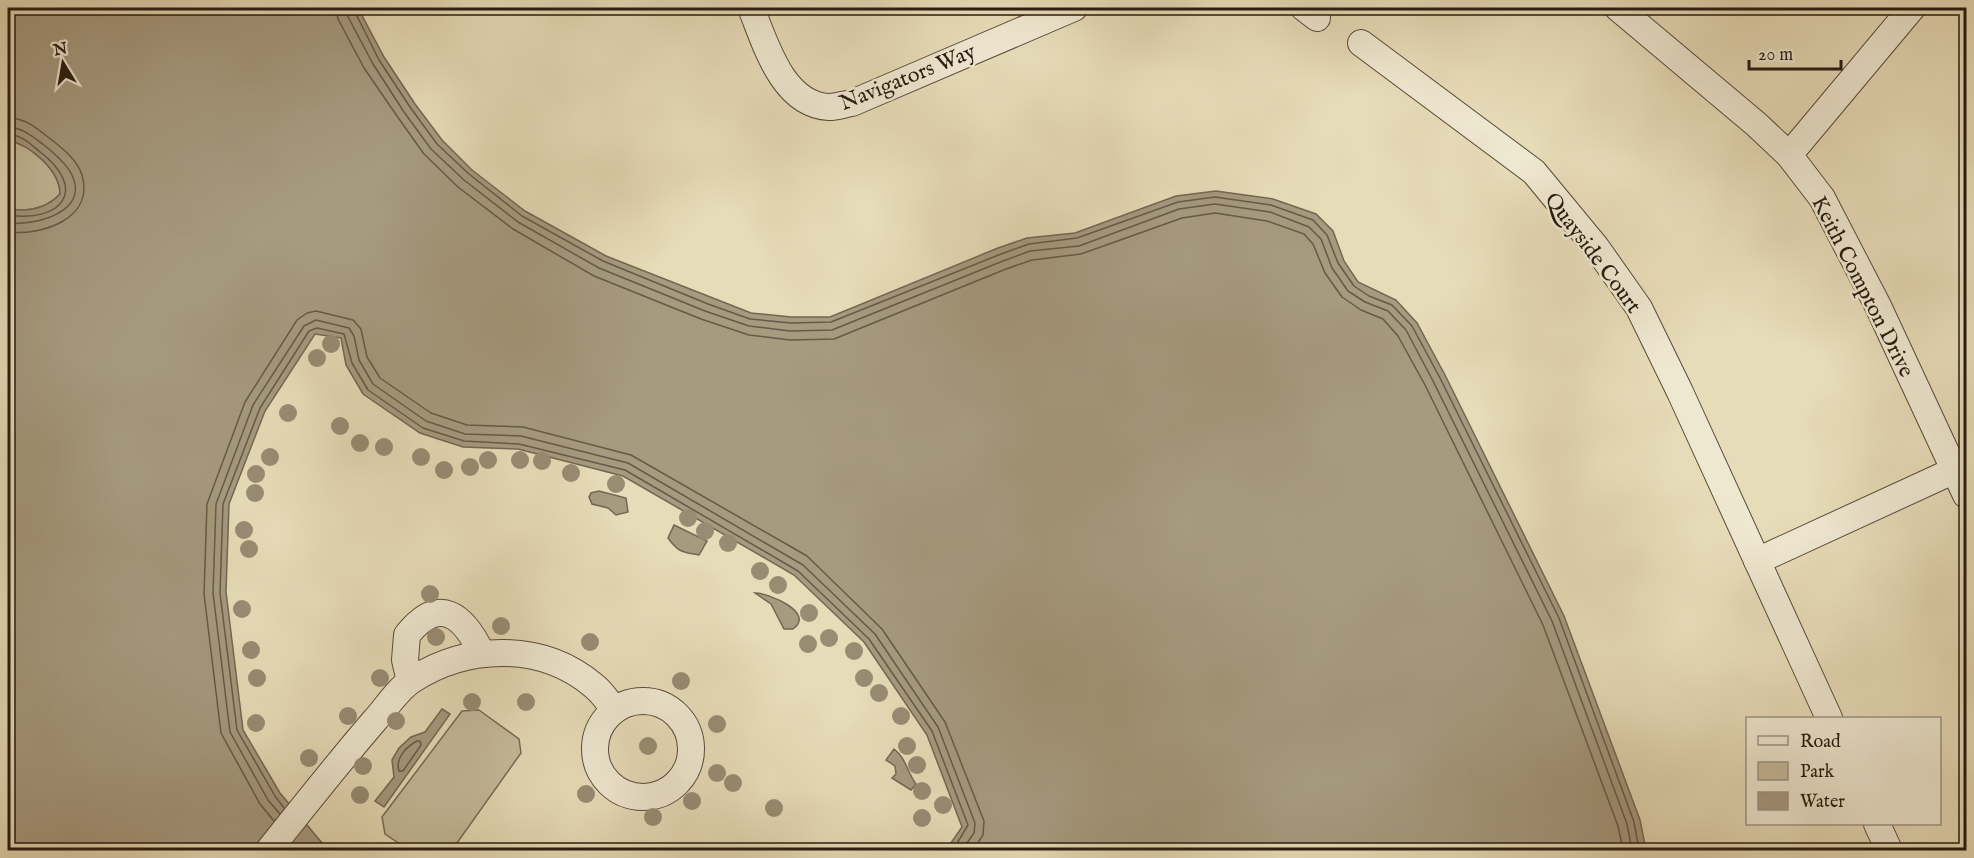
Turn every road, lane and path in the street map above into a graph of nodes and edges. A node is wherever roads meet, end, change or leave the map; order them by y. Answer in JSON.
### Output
{"nodes":[{"id":1,"x":751,"y":8,"type":"edge"},
{"id":2,"x":1074,"y":8,"type":"edge"},
{"id":3,"x":1618,"y":8,"type":"edge"},
{"id":4,"x":1912,"y":8,"type":"edge"},
{"id":5,"x":1361,"y":43,"type":"dead end"},
{"id":6,"x":1789,"y":155,"type":"junction"},
{"id":7,"x":1955,"y":470,"type":"junction"},
{"id":8,"x":1966,"y":495,"type":"edge"},
{"id":9,"x":1757,"y":561,"type":"junction"},
{"id":10,"x":482,"y":654,"type":"junction"},
{"id":11,"x":410,"y":681,"type":"junction"},
{"id":12,"x":615,"y":710,"type":"dead end"},
{"id":13,"x":1829,"y":717,"type":"edge"},
{"id":14,"x":1876,"y":825,"type":"edge"},
{"id":15,"x":268,"y":850,"type":"edge"},
{"id":16,"x":1889,"y":850,"type":"edge"}],
"edges":[{"from":1,"to":2,"type":"street","name":"Navigators Way"},
{"from":3,"to":6,"type":"street","name":"Keith Compton Drive"},
{"from":4,"to":6,"type":"street"},
{"from":5,"to":9,"type":"street","name":"Quayside Court"},
{"from":6,"to":7,"type":"street","name":"Keith Compton Drive"},
{"from":7,"to":8,"type":"street","name":"Keith Compton Drive"},
{"from":7,"to":9,"type":"street"},
{"from":9,"to":13,"type":"street","name":"Quayside Court"},
{"from":10,"to":11,"type":"street"},
{"from":10,"to":11,"type":"street"},
{"from":10,"to":12,"type":"street"},
{"from":11,"to":15,"type":"street"},
{"from":14,"to":16,"type":"street"}]}
